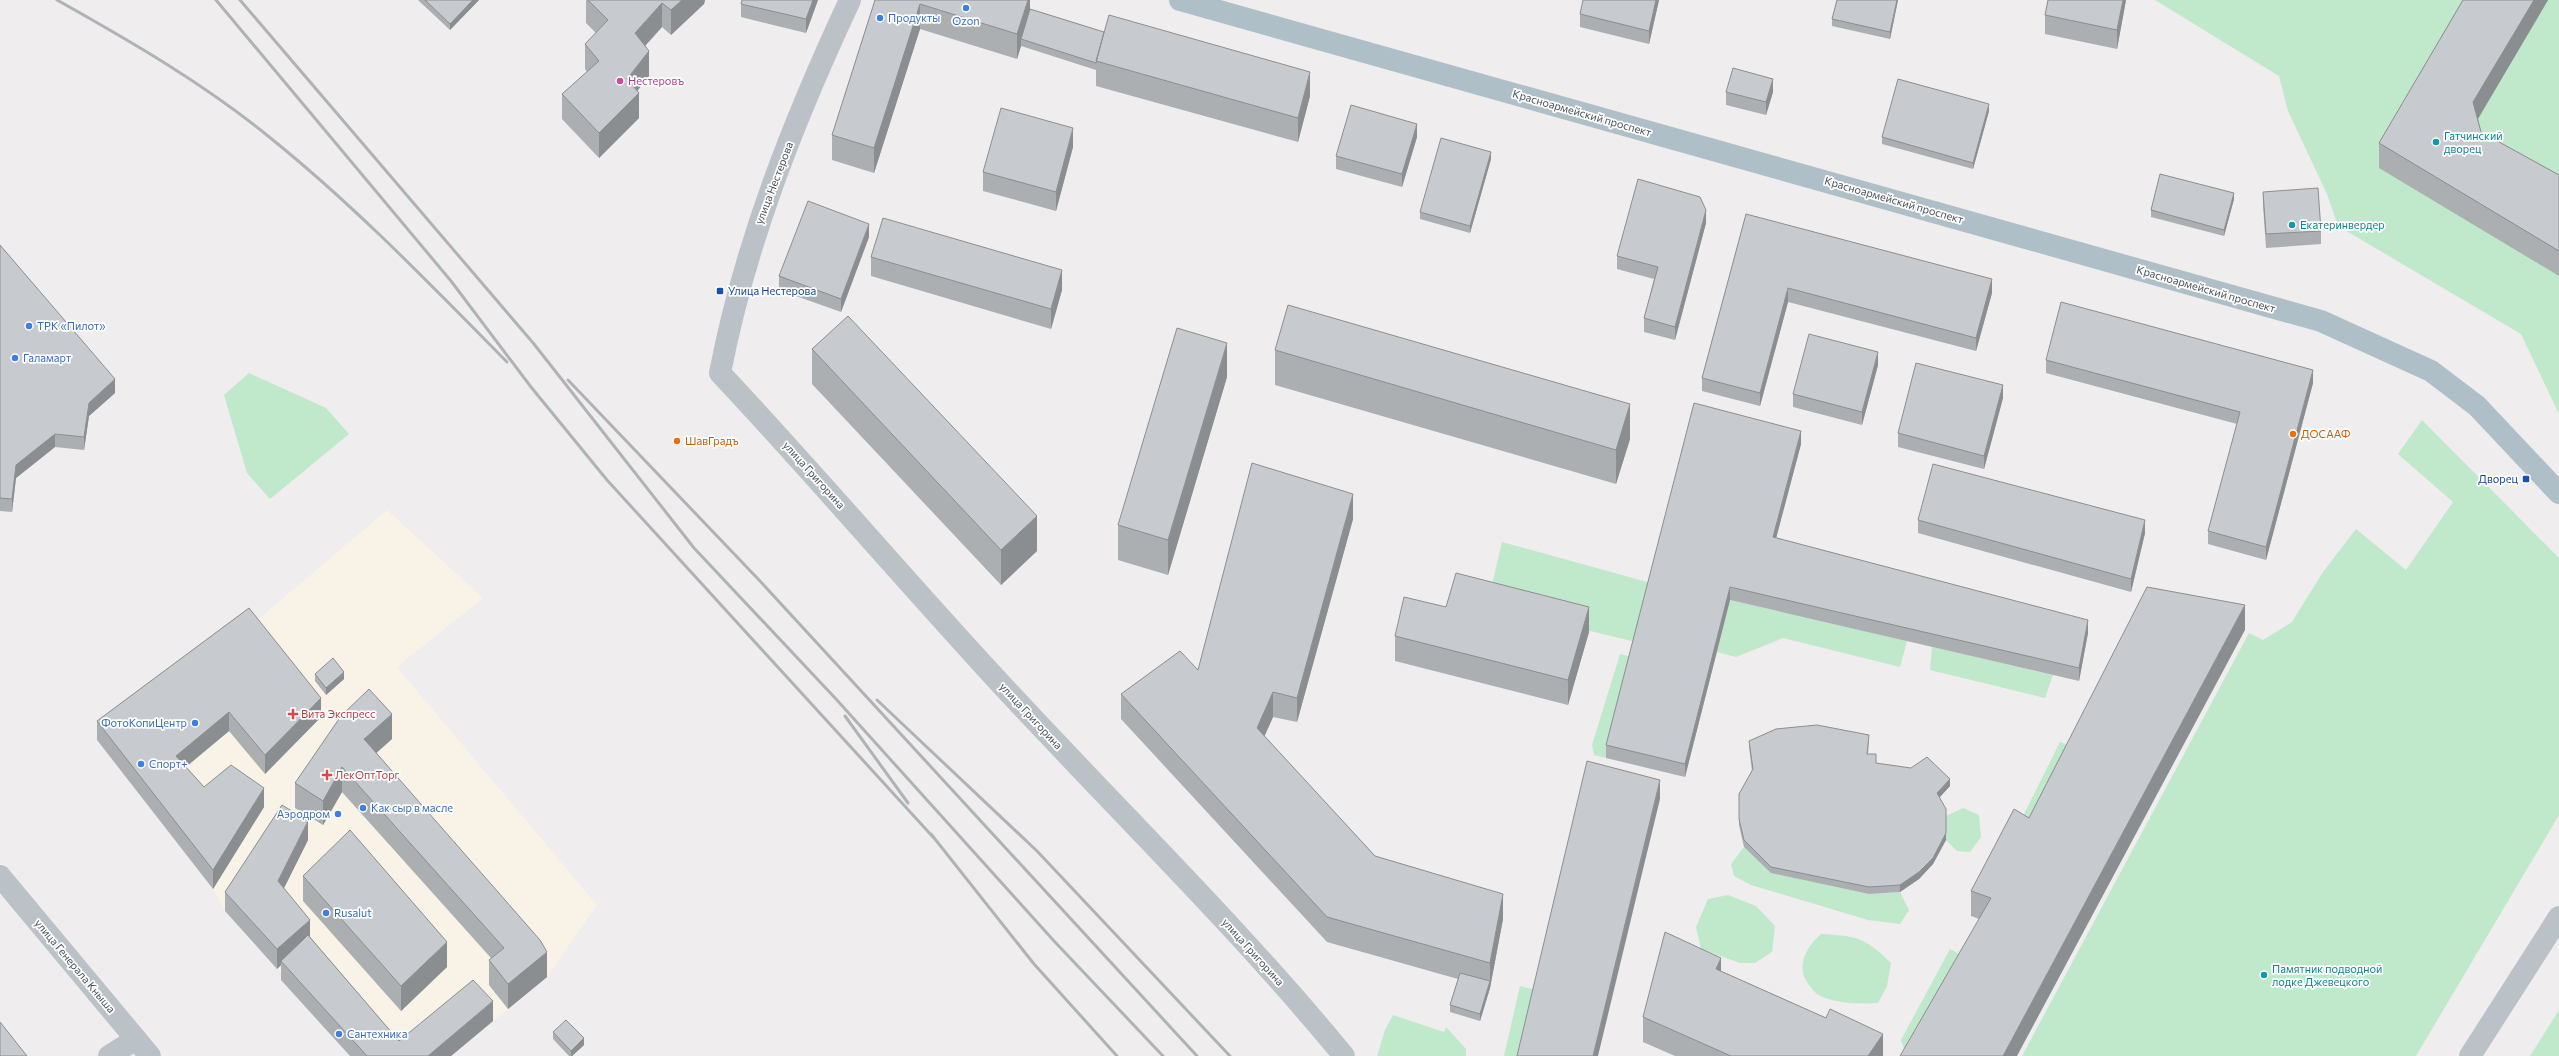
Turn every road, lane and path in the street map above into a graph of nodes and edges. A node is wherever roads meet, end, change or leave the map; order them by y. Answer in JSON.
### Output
{"nodes":[{"id":1,"x":850,"y":0,"type":"edge"},
{"id":2,"x":1180,"y":0,"type":"edge"},
{"id":3,"x":720,"y":373,"type":"joint"},
{"id":4,"x":2559,"y":493,"type":"edge"},
{"id":5,"x":0,"y":876,"type":"edge"},
{"id":6,"x":2559,"y":917,"type":"edge"},
{"id":7,"x":136,"y":1039,"type":"junction"},
{"id":8,"x":109,"y":1056,"type":"edge"},
{"id":9,"x":150,"y":1056,"type":"edge"},
{"id":10,"x":1344,"y":1056,"type":"edge"},
{"id":11,"x":2470,"y":1056,"type":"edge"}],
"edges":[{"from":1,"to":3,"type":"street","name":"улица Нестерова"},
{"from":2,"to":4,"type":"main road","name":"Красноармейский проспект"},
{"from":3,"to":10,"type":"street","name":"улица Григорина"},
{"from":5,"to":7,"type":"street","name":"улица Генерала Кныша"},
{"from":6,"to":11,"type":"street"},
{"from":7,"to":8,"type":"street"},
{"from":7,"to":9,"type":"street","name":"улица Генерала Кныша"}]}
